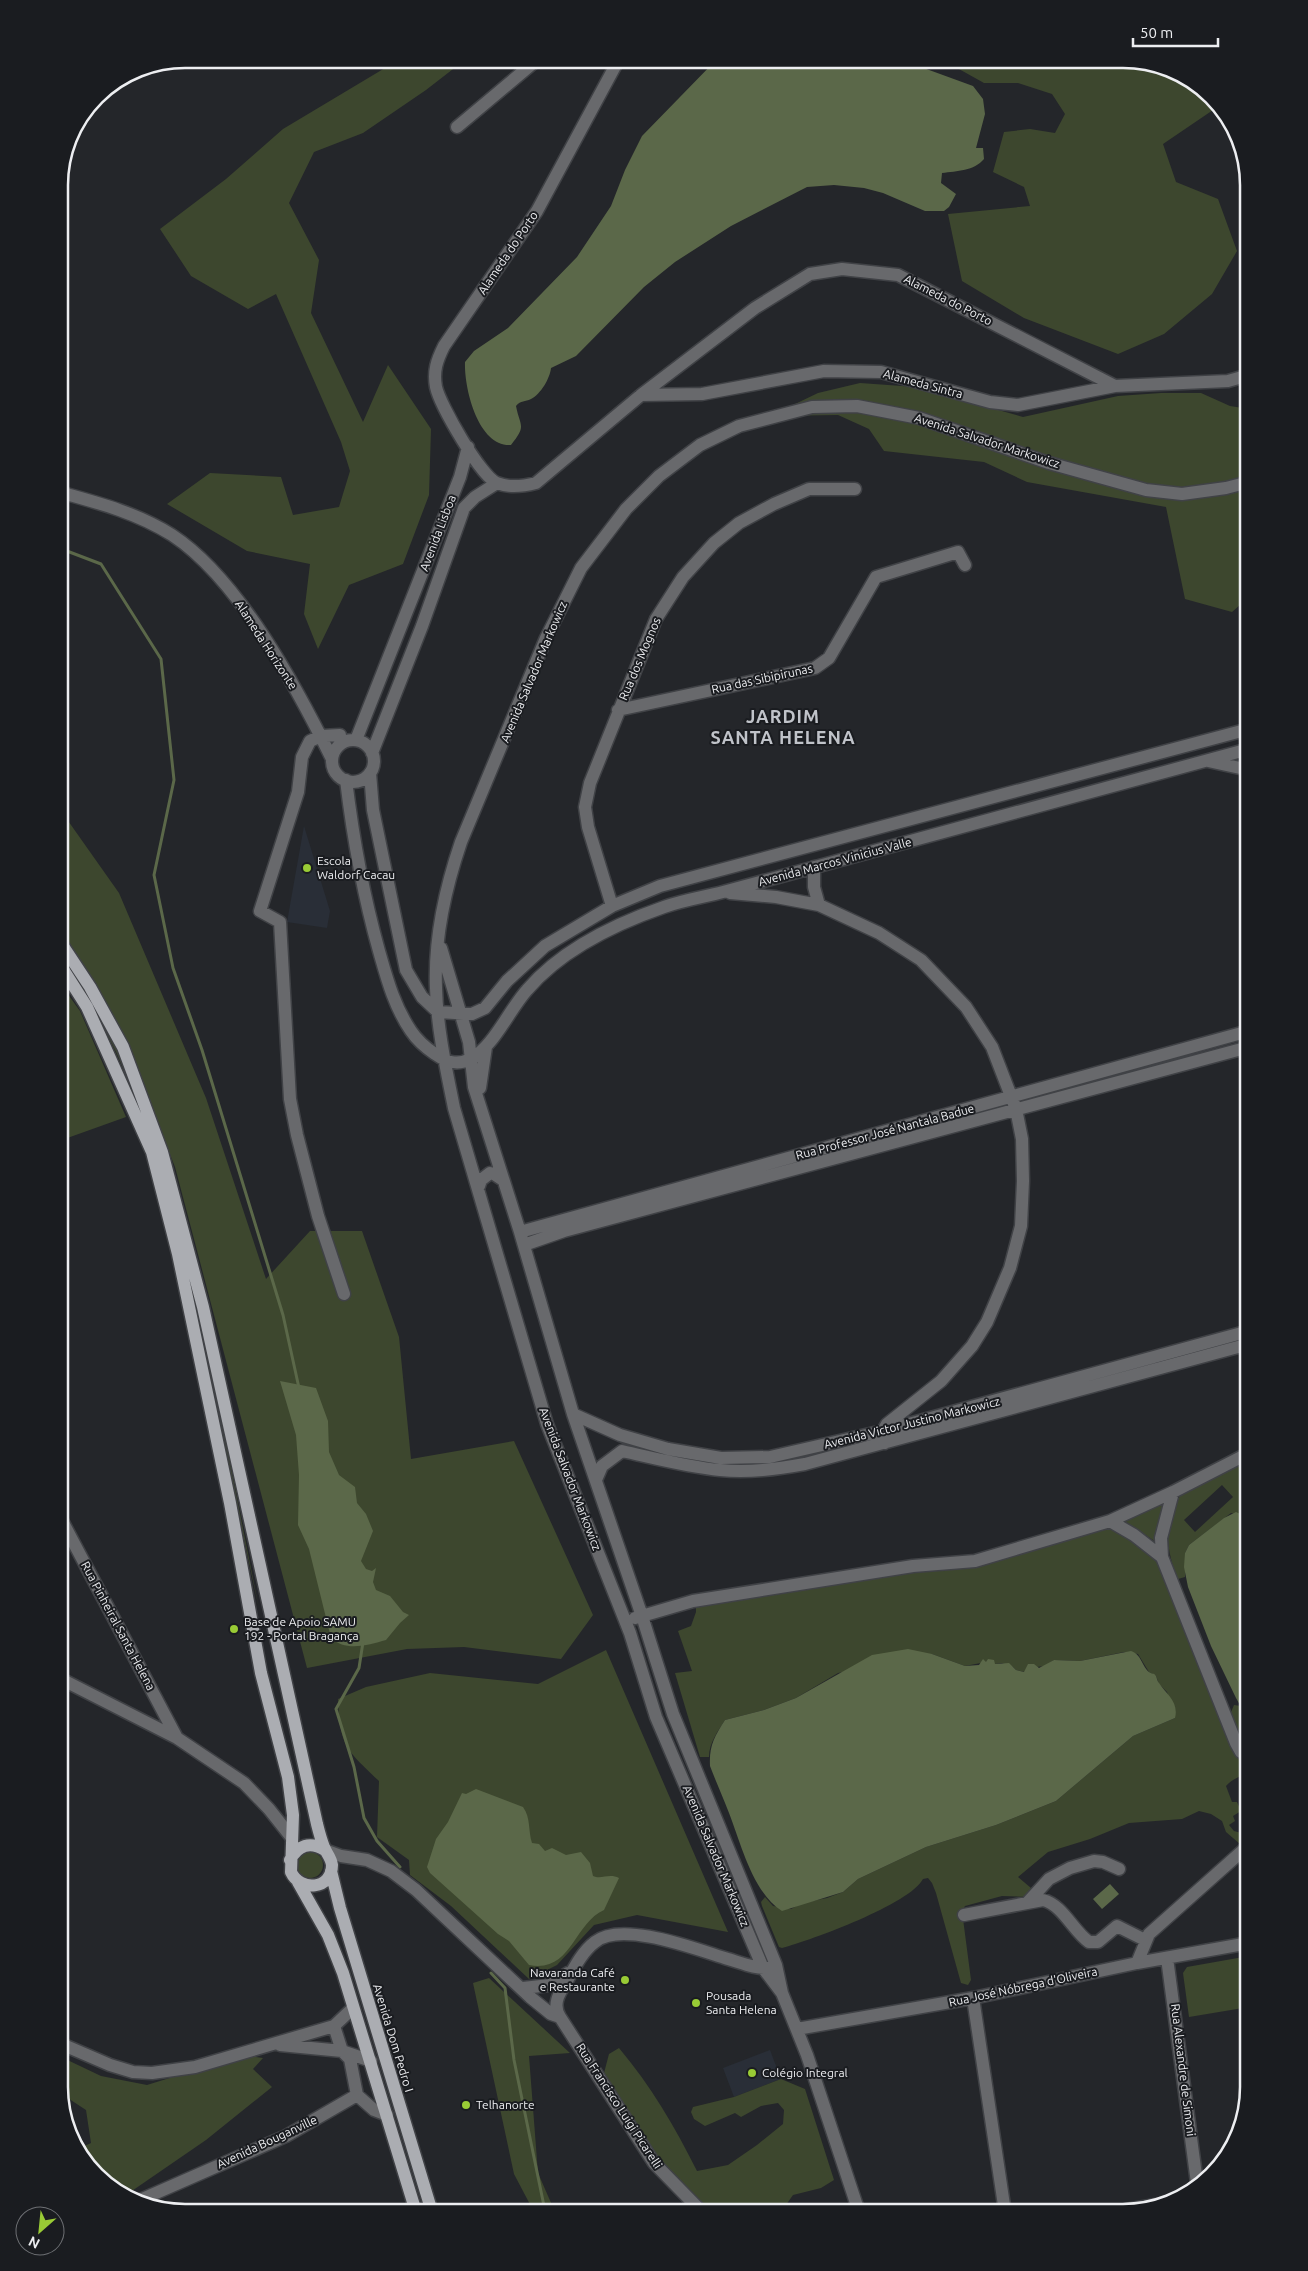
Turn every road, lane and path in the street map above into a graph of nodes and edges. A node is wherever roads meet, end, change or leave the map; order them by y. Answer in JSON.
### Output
{"nodes":[{"id":1,"x":527,"y":68,"type":"edge"},
{"id":2,"x":614,"y":68,"type":"edge"},
{"id":3,"x":457,"y":127,"type":"dead end"},
{"id":4,"x":1240,"y":378,"type":"edge"},
{"id":5,"x":1115,"y":386,"type":"junction"},
{"id":6,"x":641,"y":395,"type":"junction"},
{"id":7,"x":468,"y":447,"type":"junction"},
{"id":8,"x":497,"y":483,"type":"junction"},
{"id":9,"x":1240,"y":484,"type":"edge"},
{"id":10,"x":855,"y":489,"type":"dead end"},
{"id":11,"x":68,"y":494,"type":"edge"},
{"id":12,"x":966,"y":565,"type":"dead end"},
{"id":13,"x":405,"y":618,"type":"junction"},
{"id":14,"x":422,"y":626,"type":"junction"},
{"id":15,"x":618,"y":710,"type":"junction"},
{"id":16,"x":313,"y":720,"type":"junction"},
{"id":17,"x":1240,"y":731,"type":"edge"},
{"id":18,"x":320,"y":736,"type":"junction"},
{"id":19,"x":348,"y":738,"type":"junction"},
{"id":20,"x":1240,"y":752,"type":"edge"},
{"id":21,"x":372,"y":753,"type":"junction"},
{"id":22,"x":332,"y":759,"type":"junction"},
{"id":23,"x":1206,"y":761,"type":"junction"},
{"id":24,"x":1240,"y":768,"type":"edge"},
{"id":25,"x":370,"y":773,"type":"junction"},
{"id":26,"x":346,"y":780,"type":"junction"},
{"id":27,"x":814,"y":867,"type":"junction"},
{"id":28,"x":660,"y":886,"type":"junction"},
{"id":29,"x":723,"y":892,"type":"junction"},
{"id":30,"x":819,"y":905,"type":"junction"},
{"id":31,"x":612,"y":906,"type":"junction"},
{"id":32,"x":666,"y":906,"type":"junction"},
{"id":33,"x":439,"y":941,"type":"junction"},
{"id":34,"x":68,"y":954,"type":"edge"},
{"id":35,"x":68,"y":977,"type":"edge"},
{"id":36,"x":438,"y":1012,"type":"junction"},
{"id":37,"x":460,"y":1014,"type":"junction"},
{"id":38,"x":1240,"y":1033,"type":"edge"},
{"id":39,"x":486,"y":1047,"type":"junction"},
{"id":40,"x":1240,"y":1049,"type":"edge"},
{"id":41,"x":470,"y":1059,"type":"junction"},
{"id":42,"x":444,"y":1061,"type":"junction"},
{"id":43,"x":1012,"y":1096,"type":"junction"},
{"id":44,"x":480,"y":1106,"type":"junction"},
{"id":45,"x":1016,"y":1109,"type":"junction"},
{"id":46,"x":503,"y":1180,"type":"junction"},
{"id":47,"x":479,"y":1186,"type":"junction"},
{"id":48,"x":520,"y":1232,"type":"junction"},
{"id":49,"x":524,"y":1245,"type":"junction"},
{"id":50,"x":344,"y":1294,"type":"dead end"},
{"id":51,"x":1240,"y":1334,"type":"edge"},
{"id":52,"x":1240,"y":1346,"type":"edge"},
{"id":53,"x":573,"y":1414,"type":"junction"},
{"id":54,"x":620,"y":1435,"type":"junction"},
{"id":55,"x":884,"y":1437,"type":"junction"},
{"id":56,"x":622,"y":1451,"type":"junction"},
{"id":57,"x":1240,"y":1458,"type":"edge"},
{"id":58,"x":596,"y":1480,"type":"junction"},
{"id":59,"x":1173,"y":1492,"type":"junction"},
{"id":60,"x":1110,"y":1521,"type":"junction"},
{"id":61,"x":68,"y":1531,"type":"edge"},
{"id":62,"x":1162,"y":1557,"type":"junction"},
{"id":63,"x":642,"y":1616,"type":"junction"},
{"id":64,"x":625,"y":1620,"type":"junction"},
{"id":65,"x":68,"y":1683,"type":"edge"},
{"id":66,"x":177,"y":1738,"type":"junction"},
{"id":67,"x":1240,"y":1750,"type":"edge"},
{"id":68,"x":292,"y":1838,"type":"junction"},
{"id":69,"x":324,"y":1850,"type":"junction"},
{"id":70,"x":1240,"y":1853,"type":"edge"},
{"id":71,"x":359,"y":1858,"type":"junction"},
{"id":72,"x":290,"y":1860,"type":"junction"},
{"id":73,"x":1119,"y":1869,"type":"dead end"},
{"id":74,"x":331,"y":1871,"type":"junction"},
{"id":75,"x":298,"y":1882,"type":"junction"},
{"id":76,"x":1027,"y":1903,"type":"junction"},
{"id":77,"x":964,"y":1915,"type":"dead end"},
{"id":78,"x":1145,"y":1940,"type":"junction"},
{"id":79,"x":1240,"y":1945,"type":"edge"},
{"id":80,"x":1167,"y":1958,"type":"junction"},
{"id":81,"x":1137,"y":1963,"type":"junction"},
{"id":82,"x":776,"y":1965,"type":"junction"},
{"id":83,"x":574,"y":1968,"type":"junction"},
{"id":84,"x":763,"y":1968,"type":"junction"},
{"id":85,"x":523,"y":1988,"type":"junction"},
{"id":86,"x":782,"y":1993,"type":"junction"},
{"id":87,"x":973,"y":1998,"type":"junction"},
{"id":88,"x":353,"y":2008,"type":"junction"},
{"id":89,"x":560,"y":2017,"type":"junction"},
{"id":90,"x":334,"y":2026,"type":"junction"},
{"id":91,"x":797,"y":2029,"type":"junction"},
{"id":92,"x":273,"y":2044,"type":"junction"},
{"id":93,"x":68,"y":2047,"type":"edge"},
{"id":94,"x":342,"y":2051,"type":"junction"},
{"id":95,"x":371,"y":2061,"type":"junction"},
{"id":96,"x":357,"y":2095,"type":"junction"},
{"id":97,"x":387,"y":2115,"type":"junction"},
{"id":98,"x":1196,"y":2178,"type":"edge"},
{"id":99,"x":147,"y":2197,"type":"edge"},
{"id":100,"x":413,"y":2203,"type":"edge"},
{"id":101,"x":429,"y":2203,"type":"edge"},
{"id":102,"x":694,"y":2204,"type":"edge"},
{"id":103,"x":856,"y":2204,"type":"edge"},
{"id":104,"x":1004,"y":2204,"type":"edge"}],
"edges":[{"from":1,"to":3,"type":"street"},
{"from":2,"to":7,"type":"street","name":"Alameda do Porto"},
{"from":4,"to":5,"type":"street","name":"Alameda do Porto"},
{"from":5,"to":6,"type":"street","name":"Alameda Sintra"},
{"from":5,"to":6,"type":"street","name":"Alameda do Porto"},
{"from":6,"to":8,"type":"street","name":"Alameda do Porto"},
{"from":7,"to":8,"type":"street","name":"Alameda do Porto"},
{"from":7,"to":13,"type":"street","name":"Avenida Lisboa"},
{"from":8,"to":14,"type":"street","name":"Avenida Lisboa"},
{"from":9,"to":33,"type":"street","name":"Avenida Salvador Markowicz"},
{"from":10,"to":15,"type":"street","name":"Rua dos Mognos"},
{"from":11,"to":16,"type":"street","name":"Alameda Horizonte"},
{"from":12,"to":15,"type":"street","name":"Rua das Sibipirunas"},
{"from":13,"to":14,"type":"street"},
{"from":13,"to":19,"type":"street","name":"Avenida Lisboa"},
{"from":14,"to":21,"type":"street","name":"Avenida Lisboa"},
{"from":15,"to":31,"type":"street","name":"Rua dos Mognos"},
{"from":16,"to":18,"type":"street","name":"Alameda Horizonte"},
{"from":16,"to":19,"type":"street","name":"Alameda Horizonte"},
{"from":17,"to":28,"type":"street","name":"Avenida Marcos Vinicius Valle"},
{"from":18,"to":19,"type":"street"},
{"from":18,"to":22,"type":"street","name":"Alameda Horizonte"},
{"from":18,"to":50,"type":"street"},
{"from":19,"to":21,"type":"street"},
{"from":19,"to":22,"type":"street"},
{"from":20,"to":23,"type":"street","name":"Avenida Marcos Vinicius Valle"},
{"from":21,"to":25,"type":"street"},
{"from":22,"to":26,"type":"street"},
{"from":23,"to":24,"type":"street"},
{"from":23,"to":27,"type":"street","name":"Avenida Marcos Vinicius Valle"},
{"from":25,"to":26,"type":"street"},
{"from":25,"to":36,"type":"street"},
{"from":26,"to":42,"type":"street"},
{"from":27,"to":29,"type":"street","name":"Avenida Marcos Vinicius Valle"},
{"from":27,"to":30,"type":"street"},
{"from":28,"to":31,"type":"street","name":"Avenida Marcos Vinicius Valle"},
{"from":28,"to":32,"type":"street"},
{"from":29,"to":30,"type":"street"},
{"from":29,"to":32,"type":"street","name":"Avenida Marcos Vinicius Valle"},
{"from":30,"to":43,"type":"street"},
{"from":31,"to":37,"type":"street","name":"Avenida Marcos Vinicius Valle"},
{"from":32,"to":39,"type":"street","name":"Avenida Marcos Vinicius Valle"},
{"from":33,"to":36,"type":"street","name":"Avenida Salvador Markowicz"},
{"from":33,"to":37,"type":"street","name":"Avenida Salvador Markowicz"},
{"from":34,"to":69,"type":"main road"},
{"from":35,"to":68,"type":"main road"},
{"from":36,"to":37,"type":"street","name":"Avenida Marcos Vinicius Valle"},
{"from":36,"to":42,"type":"street","name":"Avenida Salvador Markowicz"},
{"from":37,"to":41,"type":"street","name":"Avenida Salvador Markowicz"},
{"from":38,"to":43,"type":"street","name":"Rua Professor José Nantala Badue"},
{"from":39,"to":41,"type":"street","name":"Avenida Marcos Vinicius Valle"},
{"from":39,"to":44,"type":"street"},
{"from":40,"to":45,"type":"street","name":"Rua Professor José Nantala Badue"},
{"from":41,"to":42,"type":"street"},
{"from":41,"to":44,"type":"street","name":"Avenida Salvador Markowicz"},
{"from":42,"to":47,"type":"street","name":"Avenida Salvador Markowicz"},
{"from":43,"to":45,"type":"street"},
{"from":43,"to":48,"type":"street","name":"Rua Professor José Nantala Badue"},
{"from":44,"to":46,"type":"street","name":"Avenida Salvador Markowicz"},
{"from":45,"to":49,"type":"street","name":"Rua Professor José Nantala Badue"},
{"from":45,"to":55,"type":"street"},
{"from":46,"to":47,"type":"street"},
{"from":46,"to":48,"type":"street","name":"Avenida Salvador Markowicz"},
{"from":47,"to":64,"type":"street","name":"Avenida Salvador Markowicz"},
{"from":48,"to":49,"type":"street","name":"Avenida Salvador Markowicz"},
{"from":49,"to":53,"type":"street","name":"Avenida Salvador Markowicz"},
{"from":51,"to":55,"type":"street","name":"Avenida Victor Justino Markowicz"},
{"from":52,"to":55,"type":"street","name":"Avenida Victor Justino Markowicz"},
{"from":53,"to":54,"type":"street","name":"Avenida Victor Justino Markowicz"},
{"from":53,"to":58,"type":"street","name":"Avenida Salvador Markowicz"},
{"from":54,"to":55,"type":"street","name":"Avenida Victor Justino Markowicz"},
{"from":54,"to":56,"type":"street"},
{"from":55,"to":56,"type":"street","name":"Avenida Victor Justino Markowicz"},
{"from":56,"to":58,"type":"street"},
{"from":57,"to":59,"type":"street"},
{"from":58,"to":63,"type":"street","name":"Avenida Salvador Markowicz"},
{"from":59,"to":60,"type":"street"},
{"from":59,"to":62,"type":"street"},
{"from":60,"to":62,"type":"street"},
{"from":60,"to":63,"type":"street"},
{"from":61,"to":66,"type":"street","name":"Rua Pinheiral Santa Helena"},
{"from":62,"to":67,"type":"street"},
{"from":63,"to":64,"type":"street"},
{"from":63,"to":82,"type":"street","name":"Avenida Salvador Markowicz"},
{"from":64,"to":84,"type":"street","name":"Avenida Salvador Markowicz"},
{"from":65,"to":66,"type":"street"},
{"from":66,"to":68,"type":"street"},
{"from":68,"to":72,"type":"main road"},
{"from":69,"to":71,"type":"street","name":"Rua Francisco Luigi Picarelli"},
{"from":69,"to":72,"type":"main road"},
{"from":69,"to":74,"type":"main road"},
{"from":70,"to":78,"type":"street"},
{"from":71,"to":74,"type":"street"},
{"from":71,"to":85,"type":"street","name":"Rua Francisco Luigi Picarelli"},
{"from":72,"to":75,"type":"main road"},
{"from":73,"to":76,"type":"street"},
{"from":74,"to":75,"type":"main road"},
{"from":74,"to":101,"type":"main road","name":"Avenida Dom Pedro I"},
{"from":75,"to":88,"type":"main road"},
{"from":76,"to":77,"type":"street"},
{"from":76,"to":78,"type":"street"},
{"from":78,"to":81,"type":"street"},
{"from":79,"to":80,"type":"street","name":"Rua José Nóbrega d'Oliveira"},
{"from":80,"to":81,"type":"street","name":"Rua José Nóbrega d'Oliveira"},
{"from":80,"to":98,"type":"street","name":"Rua Alexandre de Simoni"},
{"from":81,"to":87,"type":"street","name":"Rua José Nóbrega d'Oliveira"},
{"from":82,"to":84,"type":"street"},
{"from":82,"to":86,"type":"street","name":"Avenida Salvador Markowicz"},
{"from":83,"to":84,"type":"street"},
{"from":83,"to":85,"type":"street"},
{"from":83,"to":89,"type":"street"},
{"from":84,"to":86,"type":"street","name":"Avenida Salvador Markowicz"},
{"from":85,"to":89,"type":"street","name":"Rua Francisco Luigi Picarelli"},
{"from":86,"to":91,"type":"street","name":"Avenida Salvador Markowicz"},
{"from":87,"to":91,"type":"street","name":"Rua José Nóbrega d'Oliveira"},
{"from":87,"to":104,"type":"street"},
{"from":88,"to":90,"type":"street"},
{"from":88,"to":95,"type":"main road"},
{"from":89,"to":102,"type":"street","name":"Rua Francisco Luigi Picarelli"},
{"from":90,"to":92,"type":"street"},
{"from":90,"to":94,"type":"street"},
{"from":91,"to":103,"type":"street","name":"Avenida Salvador Markowicz"},
{"from":92,"to":93,"type":"street"},
{"from":92,"to":94,"type":"street"},
{"from":94,"to":95,"type":"street"},
{"from":94,"to":96,"type":"street"},
{"from":95,"to":97,"type":"main road"},
{"from":96,"to":97,"type":"street"},
{"from":96,"to":99,"type":"street","name":"Avenida Bouganville"},
{"from":97,"to":100,"type":"main road"}]}
